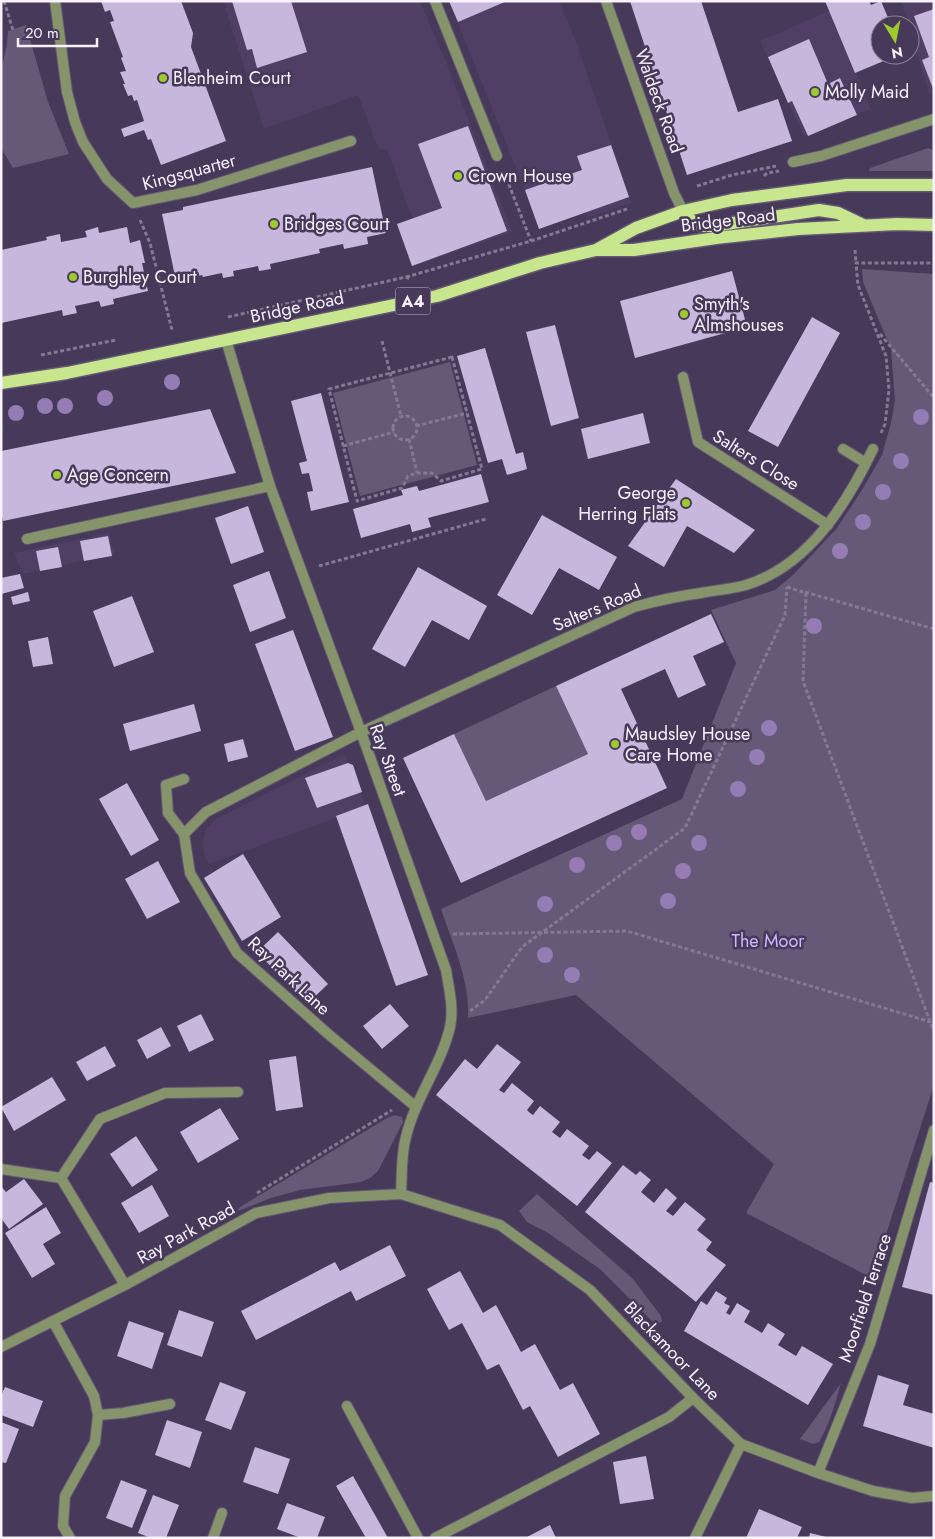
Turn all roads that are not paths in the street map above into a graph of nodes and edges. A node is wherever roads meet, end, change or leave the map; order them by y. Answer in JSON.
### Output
{"nodes":[{"id":1,"x":55,"y":1,"type":"edge"},
{"id":2,"x":435,"y":1,"type":"edge"},
{"id":3,"x":606,"y":1,"type":"edge"},
{"id":4,"x":934,"y":119,"type":"edge"},
{"id":5,"x":351,"y":141,"type":"dead end"},
{"id":6,"x":497,"y":156,"type":"road end"},
{"id":7,"x":794,"y":162,"type":"road end"},
{"id":8,"x":934,"y":185,"type":"edge"},
{"id":9,"x":683,"y":211,"type":"junction"},
{"id":10,"x":865,"y":226,"type":"junction"},
{"id":11,"x":934,"y":226,"type":"edge"},
{"id":12,"x":596,"y":250,"type":"junction"},
{"id":13,"x":226,"y":340,"type":"junction"},
{"id":14,"x":683,"y":377,"type":"dead end"},
{"id":15,"x":1,"y":383,"type":"edge"},
{"id":16,"x":843,"y":449,"type":"dead end"},
{"id":17,"x":873,"y":449,"type":"road end"},
{"id":18,"x":866,"y":463,"type":"junction"},
{"id":19,"x":270,"y":486,"type":"junction"},
{"id":20,"x":828,"y":525,"type":"junction"},
{"id":21,"x":27,"y":539,"type":"dead end"},
{"id":22,"x":361,"y":732,"type":"junction"},
{"id":23,"x":184,"y":779,"type":"dead end"},
{"id":24,"x":184,"y":834,"type":"junction"},
{"id":25,"x":238,"y":1092,"type":"dead end"},
{"id":26,"x":416,"y":1107,"type":"junction"},
{"id":27,"x":934,"y":1130,"type":"edge"},
{"id":28,"x":1,"y":1169,"type":"edge"},
{"id":29,"x":61,"y":1178,"type":"junction"},
{"id":30,"x":401,"y":1194,"type":"junction"},
{"id":31,"x":125,"y":1285,"type":"junction"},
{"id":32,"x":53,"y":1321,"type":"junction"},
{"id":33,"x":1,"y":1347,"type":"edge"},
{"id":34,"x":693,"y":1398,"type":"junction"},
{"id":35,"x":170,"y":1404,"type":"dead end"},
{"id":36,"x":347,"y":1406,"type":"dead end"},
{"id":37,"x":98,"y":1414,"type":"junction"},
{"id":38,"x":741,"y":1444,"type":"junction"},
{"id":39,"x":818,"y":1473,"type":"junction"},
{"id":40,"x":934,"y":1496,"type":"edge"},
{"id":41,"x":222,"y":1513,"type":"dead end"},
{"id":42,"x":70,"y":1538,"type":"edge"},
{"id":43,"x":213,"y":1538,"type":"edge"},
{"id":44,"x":418,"y":1538,"type":"edge"},
{"id":45,"x":434,"y":1538,"type":"edge"},
{"id":46,"x":696,"y":1538,"type":"edge"}],
"edges":[{"from":1,"to":5,"type":"street","name":"Kingsquarter"},
{"from":2,"to":6,"type":"street"},
{"from":3,"to":9,"type":"street","name":"Waldeck Road"},
{"from":4,"to":7,"type":"street"},
{"from":8,"to":9,"type":"main road","name":"Bridge Road","number":"A4"},
{"from":9,"to":10,"type":"main road","name":"Bridge Road"},
{"from":9,"to":12,"type":"main road","name":"Bridge Road","number":"A4"},
{"from":10,"to":11,"type":"main road","name":"Bridge Road","number":"A4"},
{"from":10,"to":12,"type":"main road","name":"Bridge Road","number":"A4"},
{"from":12,"to":13,"type":"main road","name":"Bridge Road","number":"A4"},
{"from":13,"to":15,"type":"main road","name":"Bridge Road","number":"A4"},
{"from":13,"to":19,"type":"street","name":"Ray Street"},
{"from":14,"to":20,"type":"street","name":"Salters Close"},
{"from":16,"to":18,"type":"street"},
{"from":17,"to":18,"type":"street","name":"Salters Road"},
{"from":18,"to":20,"type":"street","name":"Salters Road"},
{"from":19,"to":21,"type":"street"},
{"from":19,"to":22,"type":"street","name":"Ray Street"},
{"from":20,"to":22,"type":"street","name":"Salters Road"},
{"from":22,"to":24,"type":"street"},
{"from":22,"to":26,"type":"street","name":"Ray Street"},
{"from":23,"to":24,"type":"street"},
{"from":24,"to":26,"type":"street","name":"Ray Park Lane"},
{"from":25,"to":29,"type":"street"},
{"from":26,"to":30,"type":"street","name":"Ray Street"},
{"from":27,"to":39,"type":"street","name":"Moorfield Terrace"},
{"from":28,"to":29,"type":"street"},
{"from":29,"to":31,"type":"street"},
{"from":30,"to":31,"type":"street","name":"Ray Park Road"},
{"from":30,"to":34,"type":"street","name":"Blackamoor Lane"},
{"from":31,"to":32,"type":"street","name":"Ray Park Road"},
{"from":32,"to":33,"type":"street","name":"Ray Park Road"},
{"from":32,"to":37,"type":"street"},
{"from":34,"to":38,"type":"street","name":"Blackamoor Lane"},
{"from":34,"to":45,"type":"street"},
{"from":35,"to":37,"type":"street"},
{"from":36,"to":44,"type":"street"},
{"from":37,"to":42,"type":"street"},
{"from":38,"to":39,"type":"street","name":"Blackamoor Lane"},
{"from":38,"to":46,"type":"street"},
{"from":39,"to":40,"type":"street","name":"Blackamoor Lane"},
{"from":41,"to":43,"type":"street"}]}
